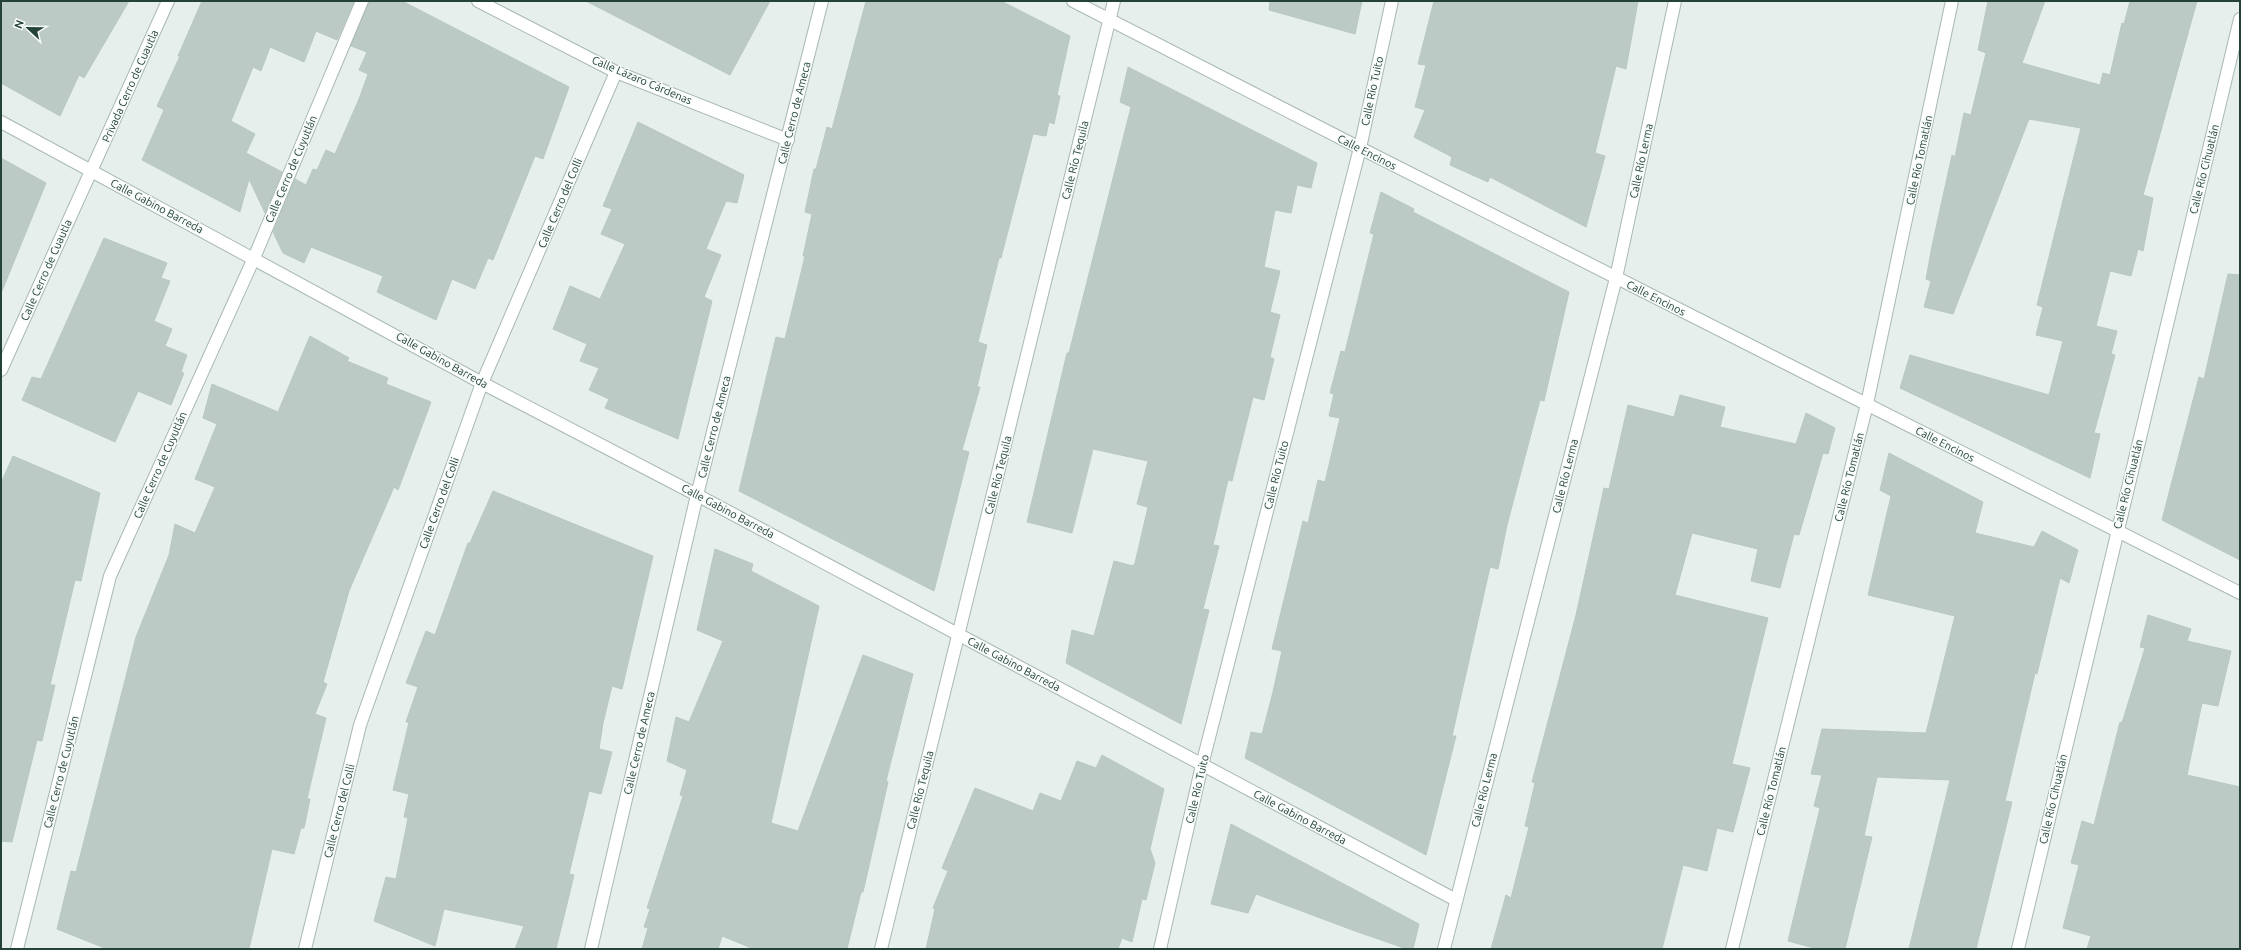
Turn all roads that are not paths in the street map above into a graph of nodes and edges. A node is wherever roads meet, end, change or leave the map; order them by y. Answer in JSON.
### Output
{"nodes":[{"id":1,"x":168,"y":1,"type":"edge"},
{"id":2,"x":362,"y":1,"type":"edge"},
{"id":3,"x":478,"y":1,"type":"edge"},
{"id":4,"x":822,"y":1,"type":"edge"},
{"id":5,"x":1073,"y":1,"type":"edge"},
{"id":6,"x":1114,"y":1,"type":"edge"},
{"id":7,"x":1392,"y":1,"type":"edge"},
{"id":8,"x":1675,"y":1,"type":"edge"},
{"id":9,"x":1952,"y":1,"type":"edge"},
{"id":10,"x":1109,"y":19,"type":"junction"},
{"id":11,"x":2240,"y":19,"type":"edge"},
{"id":12,"x":616,"y":72,"type":"junction"},
{"id":13,"x":1,"y":122,"type":"edge"},
{"id":14,"x":788,"y":140,"type":"junction"},
{"id":15,"x":1360,"y":148,"type":"junction"},
{"id":16,"x":91,"y":170,"type":"junction"},
{"id":17,"x":254,"y":258,"type":"junction"},
{"id":18,"x":1616,"y":278,"type":"junction"},
{"id":19,"x":1,"y":370,"type":"edge"},
{"id":20,"x":482,"y":383,"type":"junction"},
{"id":21,"x":1867,"y":404,"type":"junction"},
{"id":22,"x":697,"y":495,"type":"junction"},
{"id":23,"x":2116,"y":531,"type":"junction"},
{"id":24,"x":2240,"y":593,"type":"edge"},
{"id":25,"x":959,"y":635,"type":"junction"},
{"id":26,"x":1202,"y":764,"type":"junction"},
{"id":27,"x":1456,"y":900,"type":"junction"},
{"id":28,"x":17,"y":949,"type":"edge"},
{"id":29,"x":305,"y":949,"type":"edge"},
{"id":30,"x":591,"y":949,"type":"edge"},
{"id":31,"x":881,"y":949,"type":"edge"},
{"id":32,"x":1160,"y":949,"type":"edge"},
{"id":33,"x":1444,"y":949,"type":"edge"},
{"id":34,"x":1732,"y":949,"type":"edge"},
{"id":35,"x":2018,"y":949,"type":"edge"}],
"edges":[{"from":1,"to":16,"type":"street","name":"Privada Cerro de Cuautla"},
{"from":2,"to":17,"type":"street","name":"Calle Cerro de Cuyutlán"},
{"from":3,"to":12,"type":"street","name":"Calle Lázaro Cárdenas"},
{"from":4,"to":14,"type":"street","name":"Calle Cerro de Ameca"},
{"from":5,"to":10,"type":"street","name":"Calle Encinos"},
{"from":6,"to":10,"type":"street","name":"Calle Río Tequila"},
{"from":7,"to":15,"type":"street","name":"Calle Río Tuito"},
{"from":8,"to":18,"type":"street","name":"Calle Río Lerma"},
{"from":9,"to":21,"type":"street","name":"Calle Río Tomatlán"},
{"from":10,"to":15,"type":"street","name":"Calle Encinos"},
{"from":10,"to":25,"type":"street","name":"Calle Río Tequila"},
{"from":11,"to":23,"type":"street","name":"Calle Río Cihuatlán"},
{"from":12,"to":14,"type":"street","name":"Calle Lázaro Cárdenas"},
{"from":12,"to":20,"type":"street","name":"Calle Cerro del Colli"},
{"from":13,"to":16,"type":"street","name":"Calle Gabino Barreda"},
{"from":14,"to":22,"type":"street","name":"Calle Cerro de Ameca"},
{"from":15,"to":18,"type":"street","name":"Calle Encinos"},
{"from":15,"to":26,"type":"street","name":"Calle Río Tuito"},
{"from":16,"to":17,"type":"street","name":"Calle Gabino Barreda"},
{"from":16,"to":19,"type":"street","name":"Calle Cerro de Cuautla"},
{"from":17,"to":20,"type":"street","name":"Calle Gabino Barreda"},
{"from":17,"to":28,"type":"street","name":"Calle Cerro de Cuyutlán"},
{"from":18,"to":21,"type":"street","name":"Calle Encinos"},
{"from":18,"to":27,"type":"street","name":"Calle Río Lerma"},
{"from":20,"to":22,"type":"street","name":"Calle Gabino Barreda"},
{"from":20,"to":29,"type":"street","name":"Calle Cerro del Colli"},
{"from":21,"to":23,"type":"street","name":"Calle Encinos"},
{"from":21,"to":34,"type":"street","name":"Calle Río Tomatlán"},
{"from":22,"to":25,"type":"street","name":"Calle Gabino Barreda"},
{"from":22,"to":30,"type":"street","name":"Calle Cerro de Ameca"},
{"from":23,"to":24,"type":"street","name":"Calle Encinos"},
{"from":23,"to":35,"type":"street","name":"Calle Río Cihuatlán"},
{"from":25,"to":26,"type":"street","name":"Calle Gabino Barreda"},
{"from":25,"to":31,"type":"street","name":"Calle Río Tequila"},
{"from":26,"to":27,"type":"street","name":"Calle Gabino Barreda"},
{"from":26,"to":32,"type":"street","name":"Calle Río Tuito"},
{"from":27,"to":33,"type":"street","name":"Calle Río Lerma"}]}
